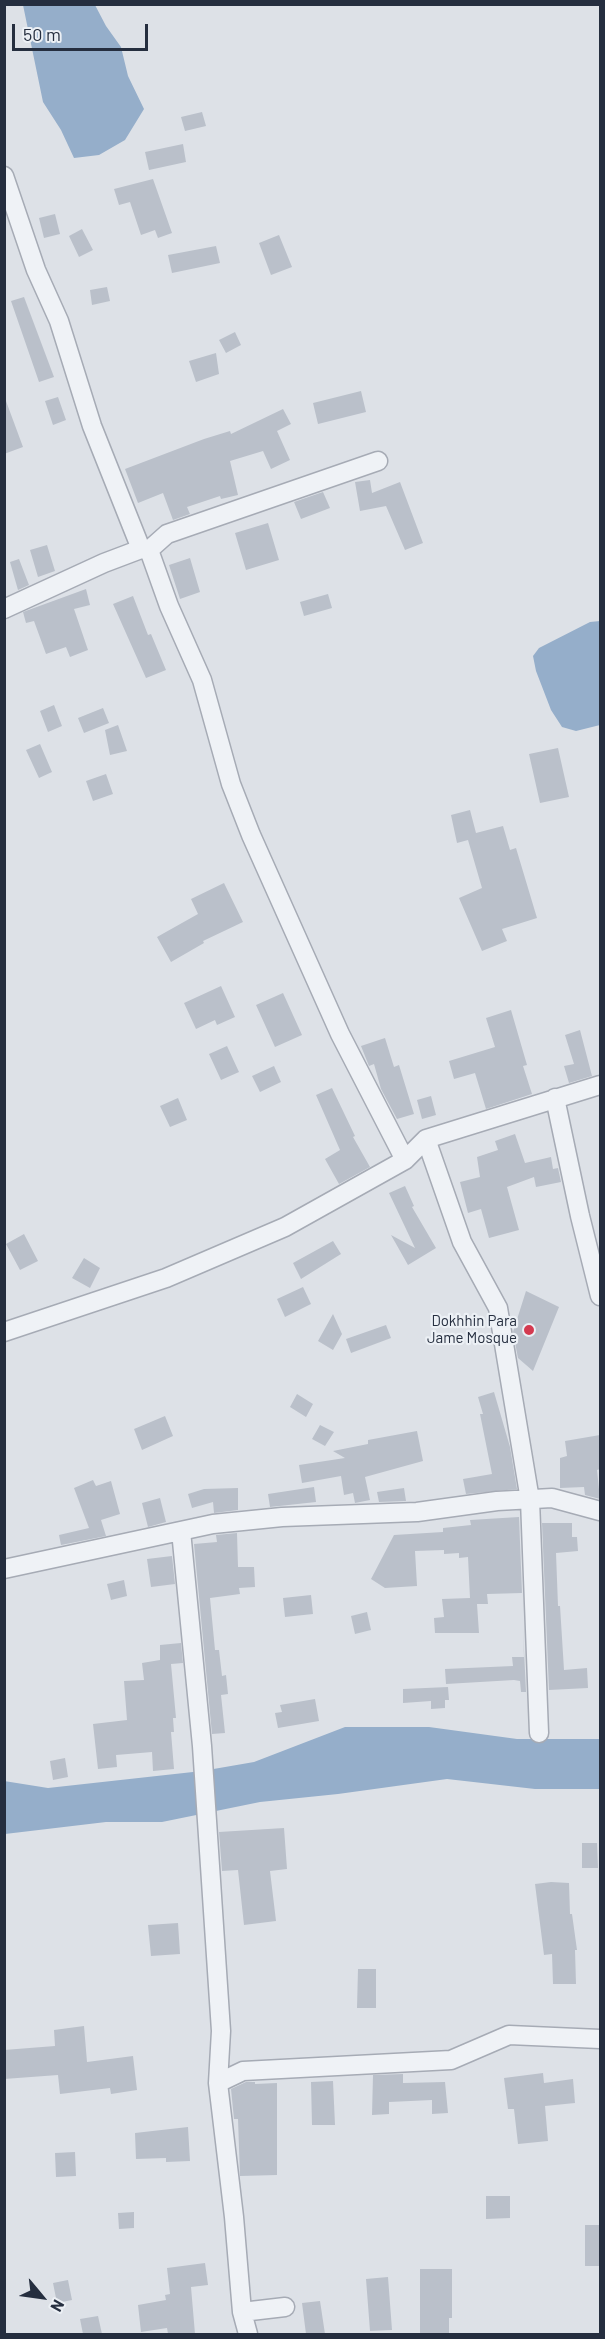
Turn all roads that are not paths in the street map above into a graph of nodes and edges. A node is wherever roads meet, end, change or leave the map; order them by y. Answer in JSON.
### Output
{"nodes":[{"id":1,"x":4,"y":176,"type":"edge"},
{"id":2,"x":378,"y":461,"type":"dead end"},
{"id":3,"x":145,"y":550,"type":"junction"},
{"id":4,"x":4,"y":609,"type":"edge"},
{"id":5,"x":600,"y":1085,"type":"edge"},
{"id":6,"x":555,"y":1098,"type":"junction"},
{"id":7,"x":426,"y":1139,"type":"junction"},
{"id":8,"x":405,"y":1160,"type":"junction"},
{"id":9,"x":600,"y":1296,"type":"edge"},
{"id":10,"x":4,"y":1332,"type":"edge"},
{"id":11,"x":530,"y":1500,"type":"junction"},
{"id":12,"x":600,"y":1511,"type":"edge"},
{"id":13,"x":181,"y":1531,"type":"junction"},
{"id":14,"x":4,"y":1569,"type":"edge"},
{"id":15,"x":539,"y":1733,"type":"dead end"},
{"id":16,"x":600,"y":2038,"type":"edge"},
{"id":17,"x":218,"y":2083,"type":"junction"},
{"id":18,"x":285,"y":2307,"type":"dead end"},
{"id":19,"x":242,"y":2312,"type":"junction"},
{"id":20,"x":248,"y":2334,"type":"edge"}],
"edges":[{"from":1,"to":3,"type":"street"},
{"from":2,"to":3,"type":"street"},
{"from":3,"to":4,"type":"street"},
{"from":3,"to":8,"type":"street"},
{"from":5,"to":6,"type":"street"},
{"from":6,"to":7,"type":"street"},
{"from":6,"to":9,"type":"street"},
{"from":7,"to":8,"type":"street"},
{"from":7,"to":11,"type":"street"},
{"from":8,"to":10,"type":"street"},
{"from":11,"to":12,"type":"street"},
{"from":11,"to":13,"type":"street"},
{"from":11,"to":15,"type":"street"},
{"from":13,"to":14,"type":"street"},
{"from":13,"to":17,"type":"street"},
{"from":16,"to":17,"type":"street"},
{"from":17,"to":19,"type":"street"},
{"from":18,"to":19,"type":"street"},
{"from":19,"to":20,"type":"street"}]}
